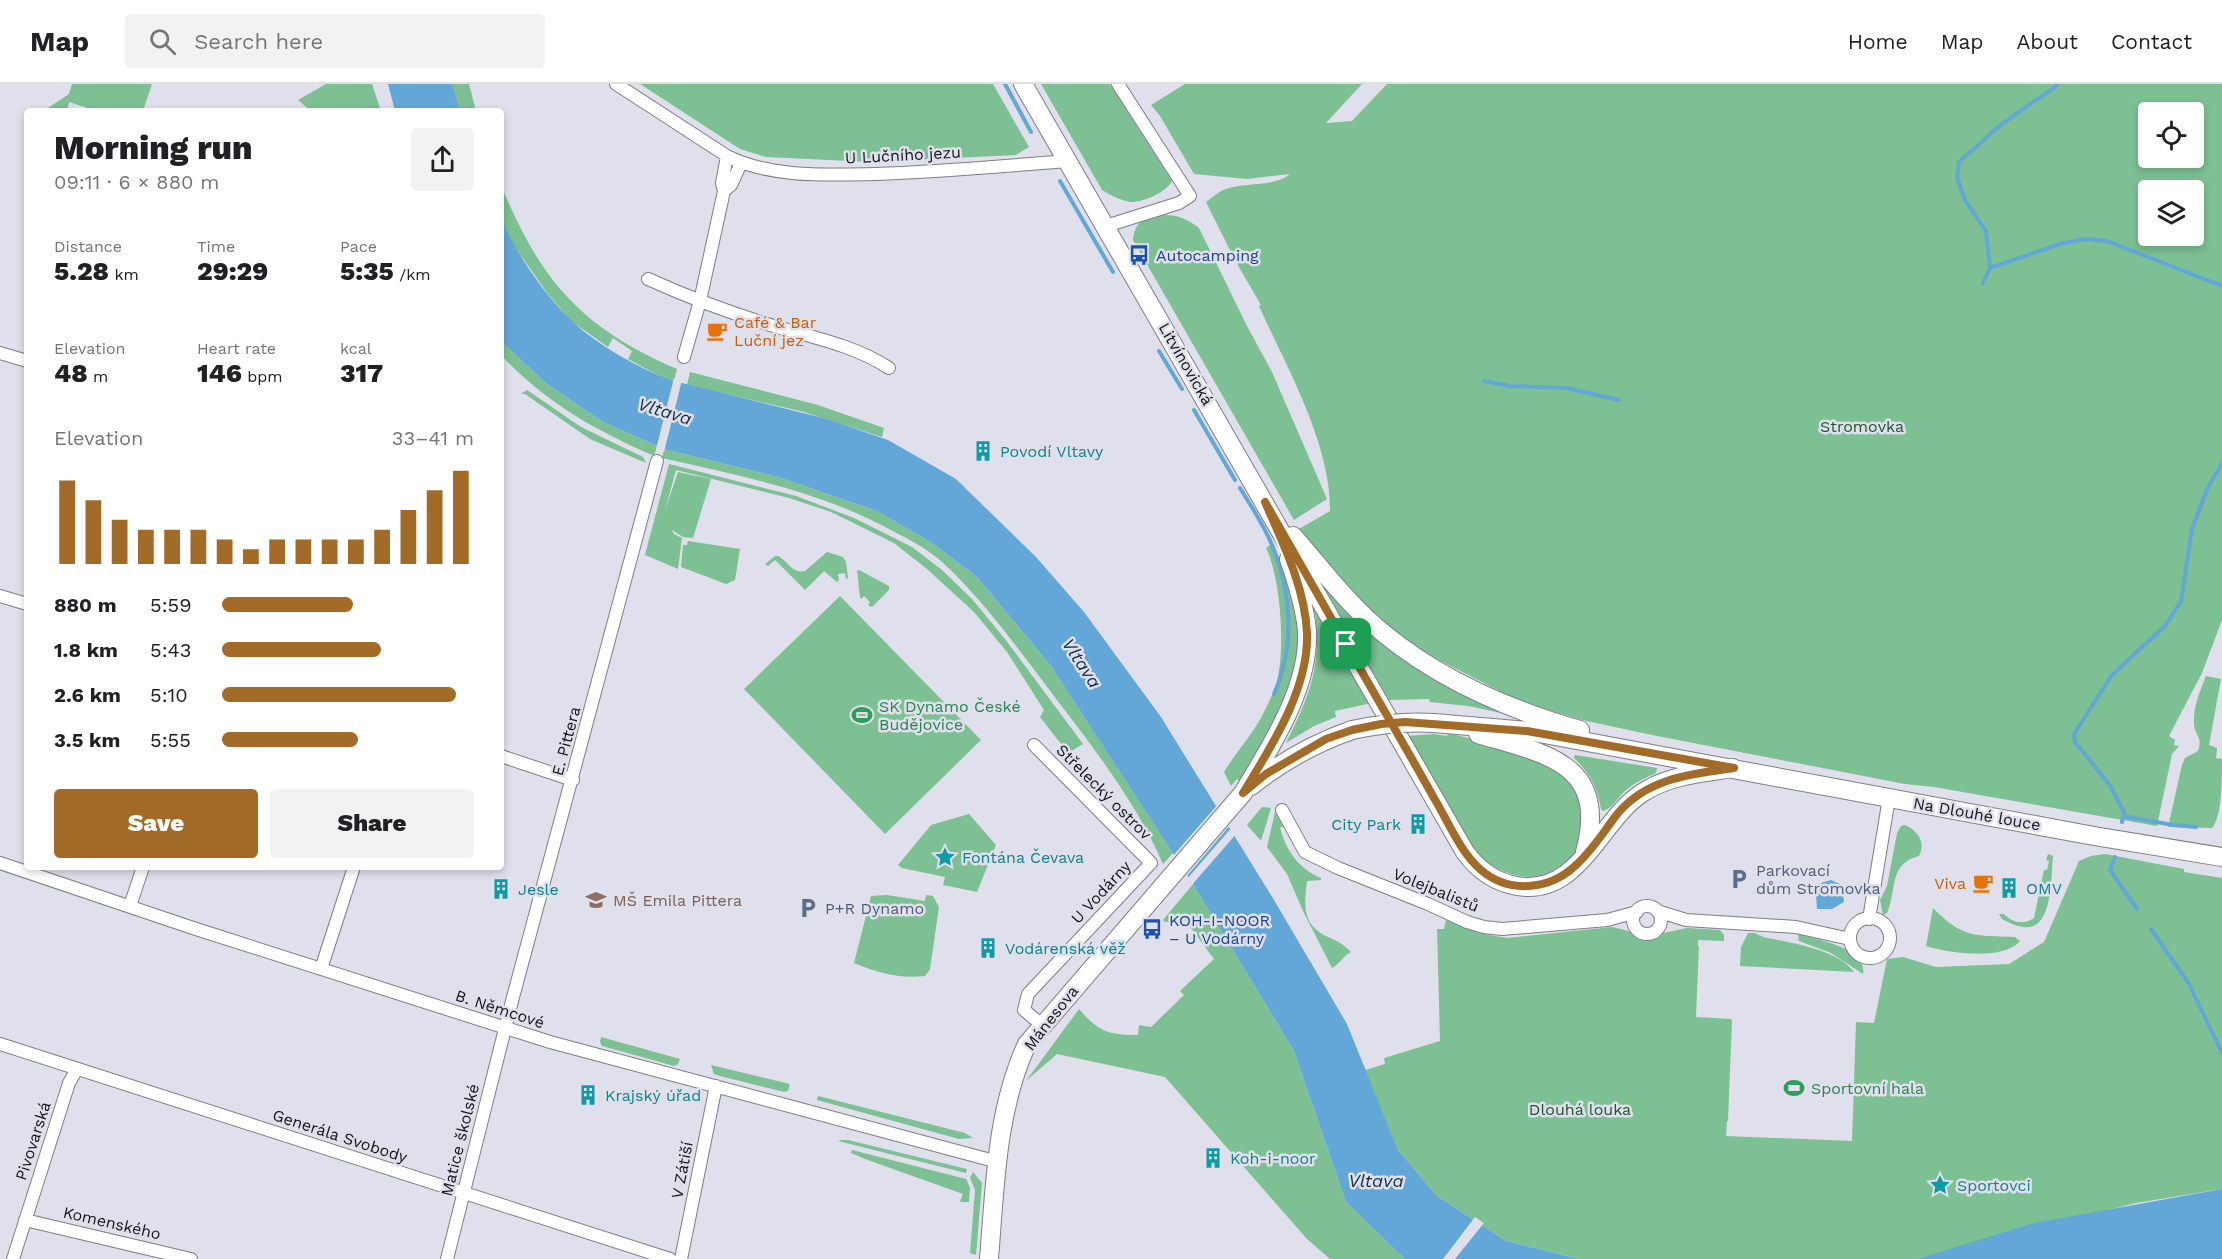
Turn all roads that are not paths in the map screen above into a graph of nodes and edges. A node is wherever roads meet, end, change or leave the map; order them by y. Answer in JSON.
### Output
{"nodes":[{"id":1,"x":616,"y":84,"type":"edge"},
{"id":2,"x":1023,"y":84,"type":"edge"},
{"id":3,"x":1118,"y":84,"type":"edge"},
{"id":4,"x":727,"y":156,"type":"junction"},
{"id":5,"x":1068,"y":161,"type":"junction"},
{"id":6,"x":741,"y":163,"type":"junction"},
{"id":7,"x":724,"y":191,"type":"junction"},
{"id":8,"x":1106,"y":226,"type":"junction"},
{"id":9,"x":648,"y":279,"type":"dead end"},
{"id":10,"x":700,"y":301,"type":"junction"},
{"id":11,"x":0,"y":353,"type":"edge"},
{"id":12,"x":684,"y":357,"type":"dead end"},
{"id":13,"x":24,"y":360,"type":"edge"},
{"id":14,"x":889,"y":368,"type":"dead end"},
{"id":15,"x":657,"y":461,"type":"dead end"},
{"id":16,"x":1265,"y":502,"type":"junction"},
{"id":17,"x":0,"y":596,"type":"edge"},
{"id":18,"x":24,"y":603,"type":"edge"},
{"id":19,"x":1442,"y":724,"type":"junction"},
{"id":20,"x":1034,"y":745,"type":"dead end"},
{"id":21,"x":1665,"y":755,"type":"junction"},
{"id":22,"x":504,"y":757,"type":"edge"},
{"id":23,"x":1734,"y":768,"type":"junction"},
{"id":24,"x":573,"y":780,"type":"junction"},
{"id":25,"x":1240,"y":797,"type":"junction"},
{"id":26,"x":1889,"y":798,"type":"junction"},
{"id":27,"x":1282,"y":810,"type":"dead end"},
{"id":28,"x":2222,"y":857,"type":"edge"},
{"id":29,"x":1583,"y":858,"type":"junction"},
{"id":30,"x":0,"y":863,"type":"edge"},
{"id":31,"x":1151,"y":863,"type":"joint"},
{"id":32,"x":142,"y":870,"type":"edge"},
{"id":33,"x":353,"y":870,"type":"edge"},
{"id":34,"x":130,"y":906,"type":"junction"},
{"id":35,"x":1657,"y":911,"type":"junction"},
{"id":36,"x":1636,"y":912,"type":"junction"},
{"id":37,"x":1869,"y":919,"type":"junction"},
{"id":38,"x":1607,"y":920,"type":"junction"},
{"id":39,"x":1686,"y":920,"type":"junction"},
{"id":40,"x":1659,"y":927,"type":"junction"},
{"id":41,"x":1636,"y":929,"type":"junction"},
{"id":42,"x":1850,"y":939,"type":"junction"},
{"id":43,"x":321,"y":969,"type":"junction"},
{"id":44,"x":1042,"y":1025,"type":"junction"},
{"id":45,"x":505,"y":1029,"type":"junction"},
{"id":46,"x":0,"y":1044,"type":"edge"},
{"id":47,"x":77,"y":1069,"type":"junction"},
{"id":48,"x":716,"y":1086,"type":"junction"},
{"id":49,"x":998,"y":1162,"type":"junction"},
{"id":50,"x":464,"y":1193,"type":"junction"},
{"id":51,"x":25,"y":1220,"type":"junction"},
{"id":52,"x":13,"y":1259,"type":"edge"},
{"id":53,"x":191,"y":1259,"type":"edge"},
{"id":54,"x":447,"y":1259,"type":"edge"},
{"id":55,"x":670,"y":1259,"type":"edge"},
{"id":56,"x":681,"y":1259,"type":"edge"},
{"id":57,"x":990,"y":1259,"type":"edge"}],
"edges":[{"from":1,"to":4,"type":"street","name":"U Lučního jezu"},
{"from":2,"to":5,"type":"main road","name":"Litvínovická"},
{"from":3,"to":8,"type":"street"},
{"from":4,"to":6,"type":"street","name":"U Lučního jezu"},
{"from":4,"to":7,"type":"street"},
{"from":5,"to":6,"type":"street","name":"U Lučního jezu"},
{"from":5,"to":8,"type":"main road","name":"Litvínovická"},
{"from":6,"to":7,"type":"street"},
{"from":7,"to":10,"type":"street"},
{"from":8,"to":16,"type":"main road","name":"Litvínovická"},
{"from":9,"to":10,"type":"street"},
{"from":10,"to":12,"type":"street"},
{"from":10,"to":14,"type":"street"},
{"from":11,"to":13,"type":"street"},
{"from":15,"to":24,"type":"street","name":"E. Pittera"},
{"from":16,"to":21,"type":"main road"},
{"from":16,"to":25,"type":"main road"},
{"from":16,"to":29,"type":"main road"},
{"from":17,"to":18,"type":"street"},
{"from":19,"to":21,"type":"main road"},
{"from":19,"to":25,"type":"main road","bridge":true},
{"from":19,"to":29,"type":"main road"},
{"from":20,"to":31,"type":"street","name":"Střelecký ostrov"},
{"from":21,"to":23,"type":"main road","name":"Na Dlouhé louce"},
{"from":22,"to":24,"type":"street"},
{"from":23,"to":26,"type":"main road","name":"Na Dlouhé louce"},
{"from":23,"to":29,"type":"main road"},
{"from":24,"to":45,"type":"street","name":"E. Pittera"},
{"from":25,"to":44,"type":"main road","name":"Mánesova"},
{"from":26,"to":28,"type":"main road","name":"Na Dlouhé louce"},
{"from":26,"to":37,"type":"street"},
{"from":27,"to":38,"type":"street","name":"Volejbalistů"},
{"from":30,"to":34,"type":"street","name":"B. Němcové"},
{"from":31,"to":44,"type":"street","name":"U Vodárny"},
{"from":32,"to":34,"type":"street"},
{"from":33,"to":43,"type":"street"},
{"from":34,"to":43,"type":"street","name":"B. Němcové"},
{"from":35,"to":36,"type":"street","name":"Volejbalistů"},
{"from":35,"to":39,"type":"street","name":"Volejbalistů"},
{"from":35,"to":40,"type":"street"},
{"from":36,"to":38,"type":"street","name":"Volejbalistů"},
{"from":36,"to":41,"type":"street"},
{"from":37,"to":42,"type":"street"},
{"from":37,"to":42,"type":"street"},
{"from":38,"to":41,"type":"street","name":"Volejbalistů"},
{"from":39,"to":40,"type":"street","name":"Volejbalistů"},
{"from":39,"to":42,"type":"street","name":"Volejbalistů"},
{"from":40,"to":41,"type":"street","name":"Volejbalistů"},
{"from":43,"to":45,"type":"street","name":"B. Němcové"},
{"from":44,"to":49,"type":"main road","name":"Mánesova"},
{"from":45,"to":48,"type":"street","name":"B. Němcové"},
{"from":45,"to":50,"type":"street","name":"Matice školské"},
{"from":46,"to":47,"type":"street","name":"Generála Svobody"},
{"from":47,"to":50,"type":"street","name":"Generála Svobody"},
{"from":47,"to":51,"type":"street","name":"Pivovarská"},
{"from":48,"to":49,"type":"street","name":"B. Němcové"},
{"from":48,"to":56,"type":"street","name":"V Zátiší"},
{"from":49,"to":57,"type":"main road","name":"Mánesova"},
{"from":50,"to":54,"type":"street","name":"Matice školské"},
{"from":50,"to":55,"type":"street","name":"Generála Svobody"},
{"from":51,"to":52,"type":"street","name":"Pivovarská"},
{"from":51,"to":53,"type":"street","name":"Komenského"}]}
